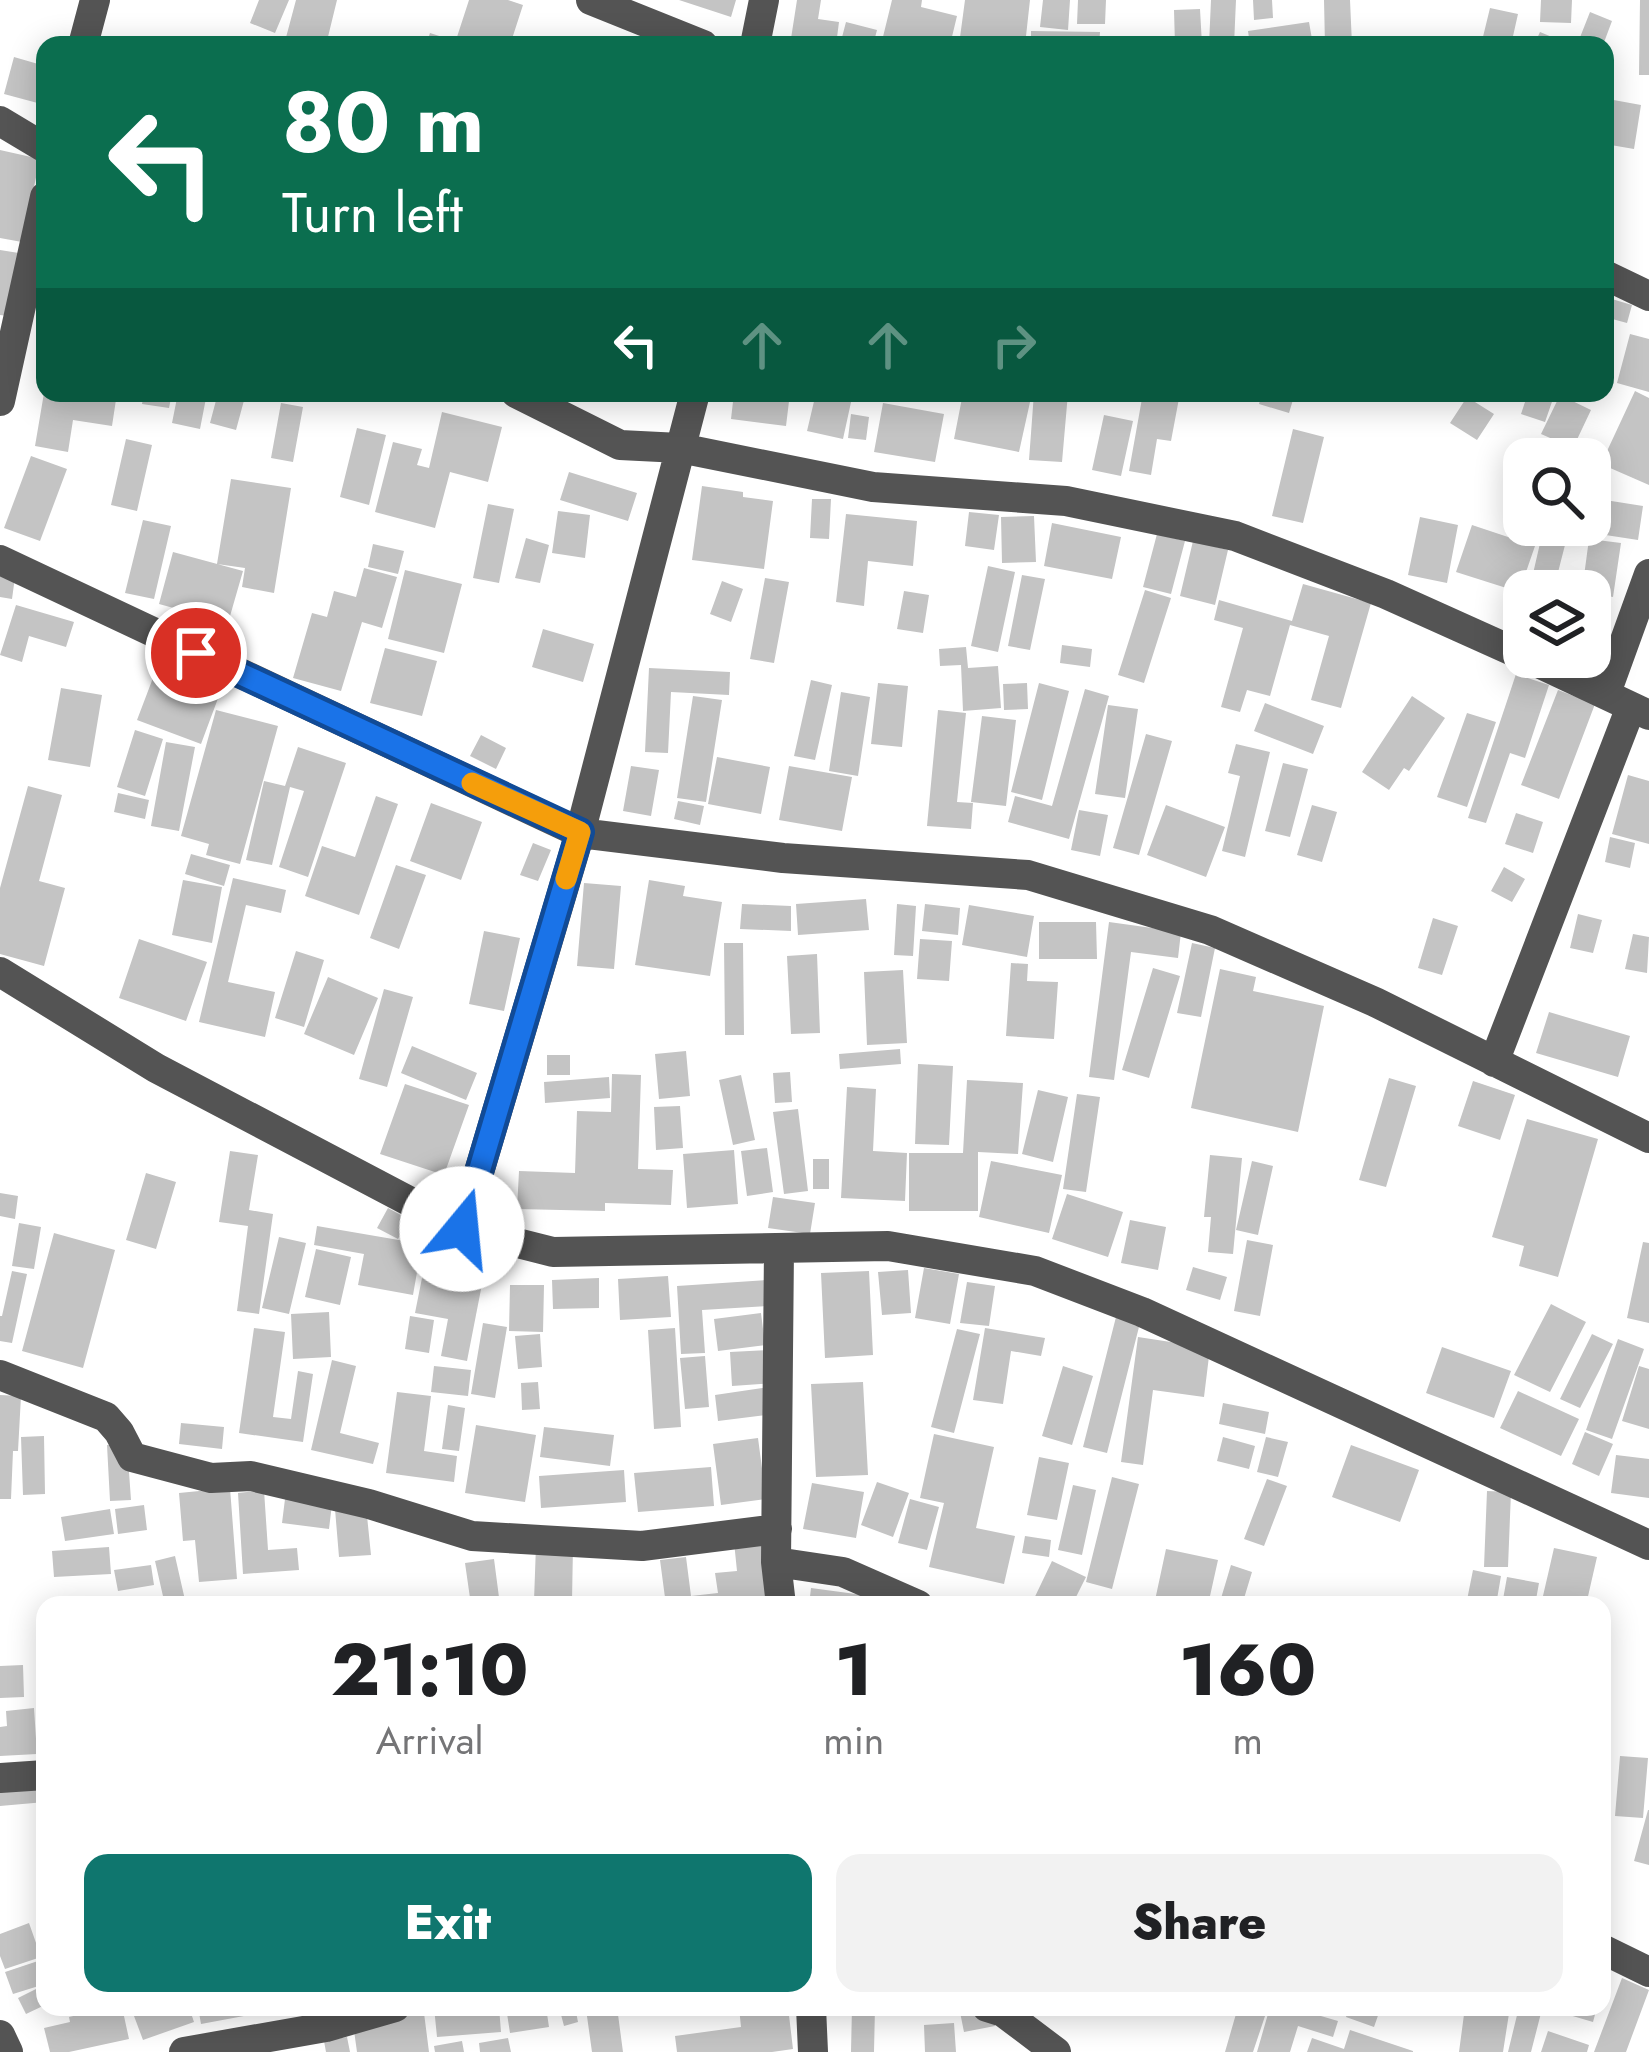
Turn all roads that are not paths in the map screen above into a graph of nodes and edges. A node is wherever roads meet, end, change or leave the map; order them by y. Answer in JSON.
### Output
{"nodes":[{"id":1,"x":95,"y":0,"type":"edge"},
{"id":2,"x":591,"y":0,"type":"edge"},
{"id":3,"x":764,"y":0,"type":"edge"},
{"id":4,"x":85,"y":36,"type":"edge"},
{"id":5,"x":681,"y":36,"type":"edge"},
{"id":6,"x":757,"y":36,"type":"edge"},
{"id":7,"x":0,"y":121,"type":"edge"},
{"id":8,"x":36,"y":143,"type":"edge"},
{"id":9,"x":36,"y":238,"type":"edge"},
{"id":10,"x":1614,"y":279,"type":"edge"},
{"id":11,"x":1649,"y":296,"type":"edge"},
{"id":12,"x":0,"y":401,"type":"edge"},
{"id":13,"x":534,"y":402,"type":"edge"},
{"id":14,"x":693,"y":402,"type":"edge"},
{"id":15,"x":680,"y":448,"type":"junction"},
{"id":16,"x":0,"y":560,"type":"edge"},
{"id":17,"x":1649,"y":574,"type":"edge"},
{"id":18,"x":1503,"y":647,"type":"edge"},
{"id":19,"x":1570,"y":678,"type":"edge"},
{"id":20,"x":1629,"y":705,"type":"edge"},
{"id":21,"x":580,"y":832,"type":"junction"},
{"id":22,"x":0,"y":972,"type":"edge"},
{"id":23,"x":1494,"y":1062,"type":"junction"},
{"id":24,"x":1649,"y":1138,"type":"edge"},
{"id":25,"x":462,"y":1229,"type":"junction"},
{"id":26,"x":779,"y":1248,"type":"junction"},
{"id":27,"x":0,"y":1376,"type":"edge"},
{"id":28,"x":777,"y":1529,"type":"junction"},
{"id":29,"x":1649,"y":1546,"type":"edge"},
{"id":30,"x":776,"y":1562,"type":"junction"},
{"id":31,"x":780,"y":1596,"type":"edge"},
{"id":32,"x":898,"y":1596,"type":"edge"},
{"id":33,"x":36,"y":1776,"type":"edge"},
{"id":34,"x":0,"y":1778,"type":"edge"},
{"id":35,"x":1611,"y":1953,"type":"edge"},
{"id":36,"x":1649,"y":1972,"type":"edge"},
{"id":37,"x":811,"y":2016,"type":"edge"},
{"id":38,"x":1008,"y":2016,"type":"edge"},
{"id":39,"x":325,"y":2017,"type":"edge"},
{"id":40,"x":0,"y":2036,"type":"edge"},
{"id":41,"x":8,"y":2052,"type":"edge"},
{"id":42,"x":184,"y":2052,"type":"edge"},
{"id":43,"x":813,"y":2052,"type":"edge"},
{"id":44,"x":1056,"y":2052,"type":"edge"}],
"edges":[{"from":1,"to":4,"type":"street"},
{"from":2,"to":5,"type":"street"},
{"from":3,"to":6,"type":"street"},
{"from":7,"to":8,"type":"street"},
{"from":9,"to":12,"type":"street"},
{"from":10,"to":11,"type":"street"},
{"from":13,"to":15,"type":"street"},
{"from":14,"to":15,"type":"street"},
{"from":15,"to":18,"type":"street"},
{"from":15,"to":21,"type":"street"},
{"from":16,"to":21,"type":"street"},
{"from":17,"to":20,"type":"street"},
{"from":19,"to":20,"type":"street"},
{"from":20,"to":23,"type":"street"},
{"from":21,"to":23,"type":"street"},
{"from":21,"to":25,"type":"street"},
{"from":22,"to":25,"type":"street"},
{"from":23,"to":24,"type":"street"},
{"from":25,"to":26,"type":"street"},
{"from":26,"to":28,"type":"street"},
{"from":26,"to":29,"type":"street"},
{"from":27,"to":28,"type":"street"},
{"from":28,"to":30,"type":"street"},
{"from":30,"to":31,"type":"street"},
{"from":30,"to":32,"type":"street"},
{"from":33,"to":34,"type":"street"},
{"from":35,"to":36,"type":"street"},
{"from":37,"to":43,"type":"street"},
{"from":38,"to":44,"type":"street"},
{"from":39,"to":42,"type":"street"},
{"from":40,"to":41,"type":"street"}]}
